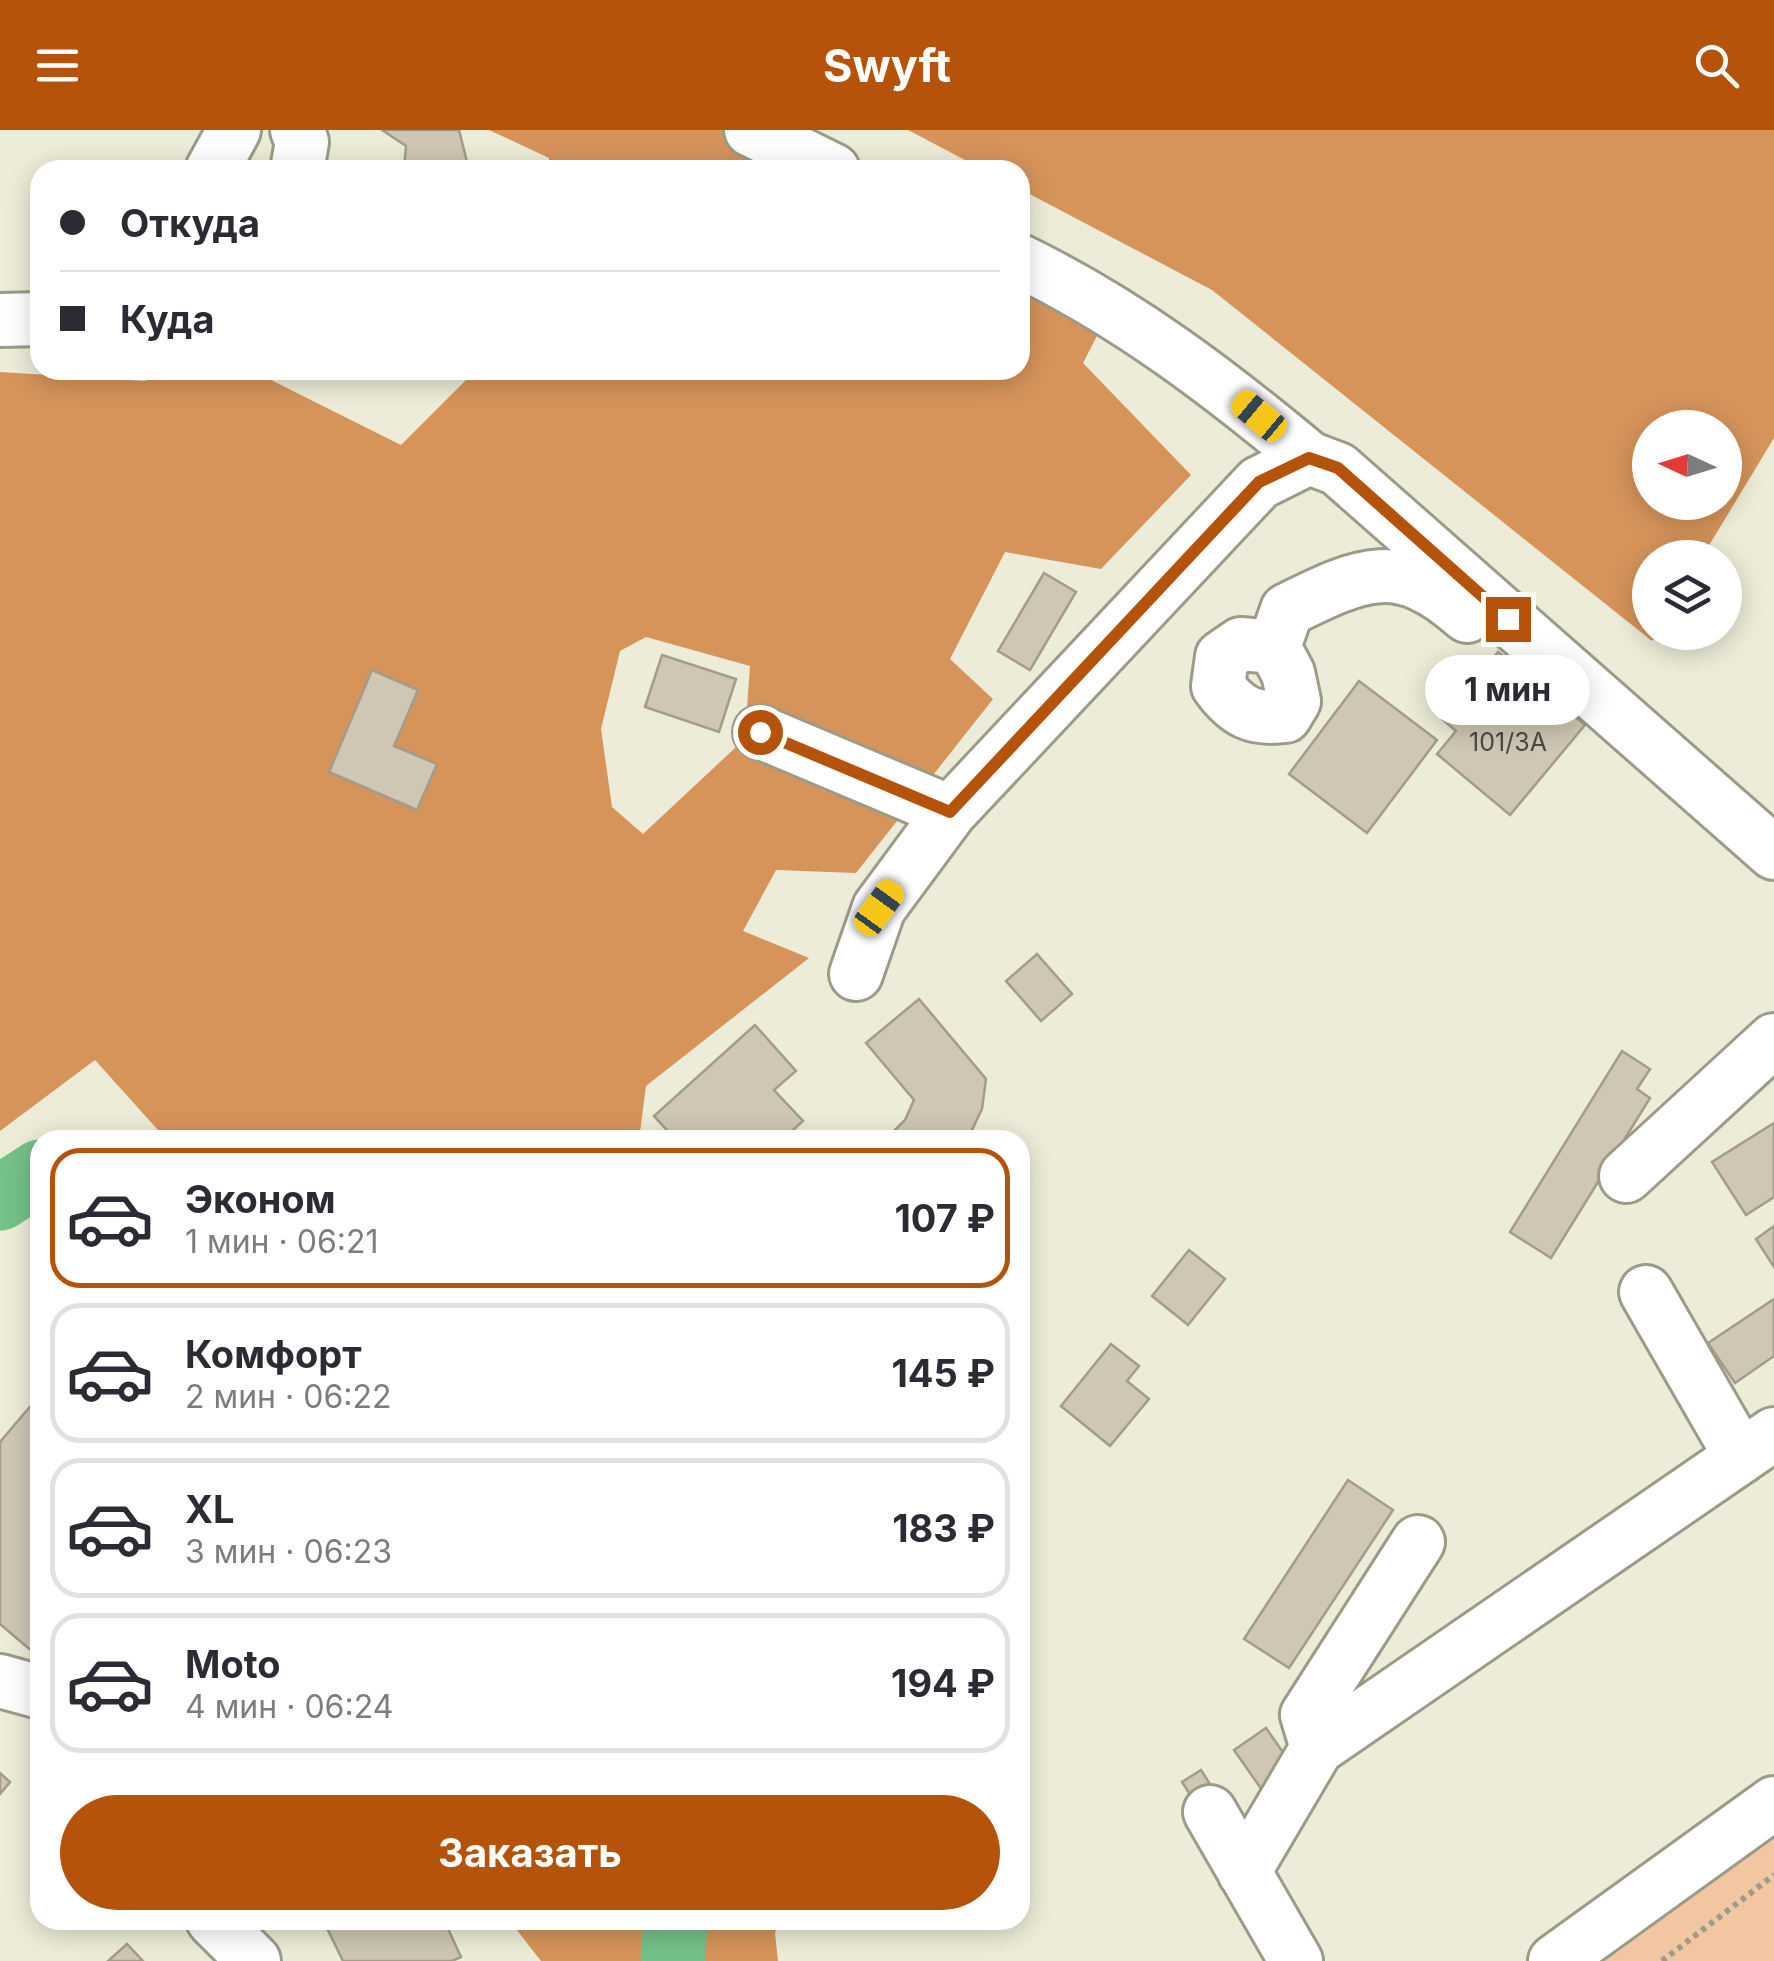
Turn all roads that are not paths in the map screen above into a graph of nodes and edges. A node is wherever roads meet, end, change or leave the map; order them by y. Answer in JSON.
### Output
{"nodes":[{"id":1,"x":234,"y":130,"type":"edge"},
{"id":2,"x":297,"y":130,"type":"edge"},
{"id":3,"x":751,"y":130,"type":"edge"},
{"id":4,"x":218,"y":160,"type":"edge"},
{"id":5,"x":299,"y":160,"type":"edge"},
{"id":6,"x":812,"y":160,"type":"edge"},
{"id":7,"x":1030,"y":266,"type":"edge"},
{"id":8,"x":30,"y":319,"type":"edge"},
{"id":9,"x":0,"y":320,"type":"edge"},
{"id":10,"x":1309,"y":458,"type":"junction"},
{"id":11,"x":1274,"y":647,"type":"dead end"},
{"id":12,"x":760,"y":732,"type":"dead end"},
{"id":13,"x":950,"y":812,"type":"junction"},
{"id":14,"x":1774,"y":853,"type":"edge"},
{"id":15,"x":1774,"y":890,"type":"edge"},
{"id":16,"x":856,"y":974,"type":"dead end"},
{"id":17,"x":1774,"y":1040,"type":"edge"},
{"id":18,"x":1626,"y":1176,"type":"dead end"},
{"id":19,"x":1646,"y":1292,"type":"dead end"},
{"id":20,"x":1758,"y":1446,"type":"edge"},
{"id":21,"x":1418,"y":1542,"type":"dead end"},
{"id":22,"x":0,"y":1681,"type":"edge"},
{"id":23,"x":30,"y":1689,"type":"edge"},
{"id":24,"x":1316,"y":1748,"type":"junction"},
{"id":25,"x":1774,"y":1803,"type":"edge"},
{"id":26,"x":1210,"y":1812,"type":"dead end"},
{"id":27,"x":1244,"y":1872,"type":"junction"},
{"id":28,"x":223,"y":1930,"type":"edge"},
{"id":29,"x":254,"y":1961,"type":"edge"},
{"id":30,"x":1296,"y":1961,"type":"edge"},
{"id":31,"x":1555,"y":1961,"type":"edge"}],
"edges":[{"from":1,"to":4,"type":"street"},
{"from":2,"to":5,"type":"street"},
{"from":3,"to":6,"type":"street"},
{"from":7,"to":10,"type":"street"},
{"from":8,"to":9,"type":"street"},
{"from":10,"to":13,"type":"street"},
{"from":10,"to":14,"type":"street"},
{"from":11,"to":15,"type":"street"},
{"from":12,"to":13,"type":"street"},
{"from":13,"to":16,"type":"street"},
{"from":17,"to":18,"type":"street"},
{"from":19,"to":20,"type":"street"},
{"from":20,"to":24,"type":"street"},
{"from":21,"to":24,"type":"street"},
{"from":22,"to":23,"type":"street"},
{"from":24,"to":27,"type":"street"},
{"from":25,"to":31,"type":"street"},
{"from":26,"to":27,"type":"street"},
{"from":27,"to":30,"type":"street"},
{"from":28,"to":29,"type":"street"}]}
